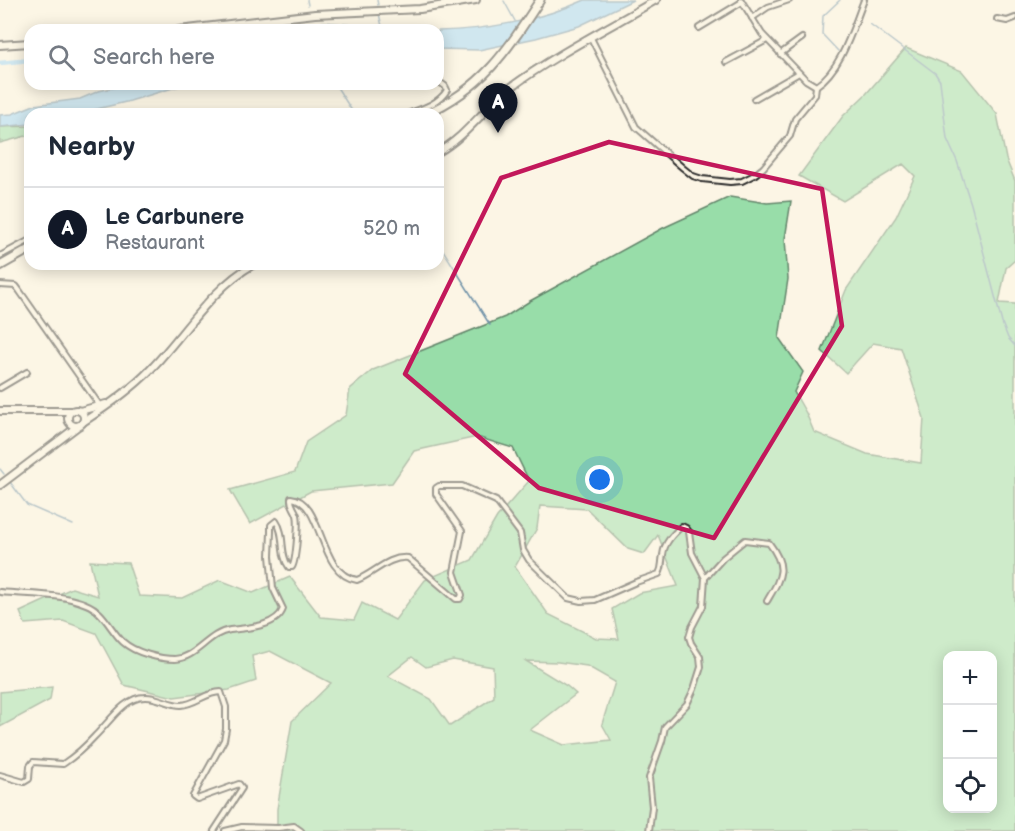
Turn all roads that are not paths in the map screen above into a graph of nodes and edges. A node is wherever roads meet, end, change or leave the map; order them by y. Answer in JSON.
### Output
{"nodes":[{"id":1,"x":476,"y":0,"type":"edge"},
{"id":2,"x":540,"y":0,"type":"edge"},
{"id":3,"x":656,"y":0,"type":"edge"},
{"id":4,"x":786,"y":0,"type":"edge"},
{"id":5,"x":864,"y":0,"type":"edge"},
{"id":6,"x":742,"y":1,"type":"edge"},
{"id":7,"x":752,"y":18,"type":"junction"},
{"id":8,"x":1015,"y":18,"type":"edge"},
{"id":9,"x":997,"y":19,"type":"dead end"},
{"id":10,"x":230,"y":24,"type":"edge"},
{"id":11,"x":699,"y":28,"type":"dead end"},
{"id":12,"x":591,"y":38,"type":"junction"},
{"id":13,"x":802,"y":38,"type":"dead end"},
{"id":14,"x":767,"y":40,"type":"junction"},
{"id":15,"x":24,"y":43,"type":"edge"},
{"id":16,"x":0,"y":45,"type":"edge"},
{"id":17,"x":780,"y":54,"type":"junction"},
{"id":18,"x":726,"y":62,"type":"dead end"},
{"id":19,"x":487,"y":73,"type":"junction"},
{"id":20,"x":799,"y":73,"type":"junction"},
{"id":21,"x":444,"y":85,"type":"edge"},
{"id":22,"x":816,"y":86,"type":"junction"},
{"id":23,"x":754,"y":99,"type":"dead end"},
{"id":24,"x":421,"y":108,"type":"edge"},
{"id":25,"x":436,"y":108,"type":"edge"},
{"id":26,"x":443,"y":108,"type":"edge"},
{"id":27,"x":444,"y":148,"type":"edge"},
{"id":28,"x":24,"y":243,"type":"edge"},
{"id":29,"x":24,"y":252,"type":"edge"},
{"id":30,"x":0,"y":256,"type":"edge"},
{"id":31,"x":0,"y":266,"type":"edge"},
{"id":32,"x":246,"y":270,"type":"edge"},
{"id":33,"x":0,"y":285,"type":"edge"},
{"id":34,"x":27,"y":372,"type":"dead end"},
{"id":35,"x":0,"y":388,"type":"edge"},
{"id":36,"x":109,"y":403,"type":"junction"},
{"id":37,"x":100,"y":406,"type":"junction"},
{"id":38,"x":0,"y":411,"type":"edge"},
{"id":39,"x":71,"y":411,"type":"junction"},
{"id":40,"x":80,"y":411,"type":"junction"},
{"id":41,"x":52,"y":412,"type":"junction"},
{"id":42,"x":68,"y":421,"type":"junction"},
{"id":43,"x":81,"y":424,"type":"junction"},
{"id":44,"x":66,"y":435,"type":"junction"},
{"id":45,"x":0,"y":485,"type":"edge"},
{"id":46,"x":705,"y":578,"type":"junction"},
{"id":47,"x":0,"y":592,"type":"edge"},
{"id":48,"x":767,"y":601,"type":"dead end"},
{"id":49,"x":0,"y":775,"type":"edge"},
{"id":50,"x":213,"y":831,"type":"edge"},
{"id":51,"x":225,"y":831,"type":"edge"},
{"id":52,"x":302,"y":831,"type":"edge"},
{"id":53,"x":649,"y":831,"type":"edge"}],
"edges":[{"from":1,"to":10,"type":"main road"},
{"from":2,"to":19,"type":"main road"},
{"from":3,"to":12,"type":"main road"},
{"from":4,"to":7,"type":"street"},
{"from":5,"to":22,"type":"street"},
{"from":6,"to":7,"type":"street"},
{"from":6,"to":11,"type":"street"},
{"from":7,"to":14,"type":"street"},
{"from":8,"to":9,"type":"street"},
{"from":12,"to":22,"type":"street"},
{"from":12,"to":27,"type":"main road"},
{"from":13,"to":17,"type":"street"},
{"from":14,"to":17,"type":"street"},
{"from":14,"to":18,"type":"street"},
{"from":15,"to":16,"type":"main road"},
{"from":17,"to":20,"type":"street"},
{"from":19,"to":25,"type":"main road"},
{"from":19,"to":26,"type":"main road"},
{"from":20,"to":22,"type":"street"},
{"from":20,"to":23,"type":"street"},
{"from":21,"to":24,"type":"street"},
{"from":28,"to":30,"type":"street"},
{"from":29,"to":31,"type":"main road"},
{"from":32,"to":36,"type":"main road"},
{"from":33,"to":37,"type":"street"},
{"from":34,"to":35,"type":"street"},
{"from":36,"to":37,"type":"main road"},
{"from":36,"to":43,"type":"main road"},
{"from":37,"to":40,"type":"main road"},
{"from":38,"to":41,"type":"main road"},
{"from":39,"to":40,"type":"main road"},
{"from":39,"to":41,"type":"main road"},
{"from":39,"to":42,"type":"main road"},
{"from":40,"to":43,"type":"main road"},
{"from":41,"to":42,"type":"main road"},
{"from":42,"to":43,"type":"main road"},
{"from":42,"to":44,"type":"main road"},
{"from":43,"to":44,"type":"main road"},
{"from":44,"to":45,"type":"main road"},
{"from":46,"to":47,"type":"street"},
{"from":46,"to":48,"type":"street"},
{"from":46,"to":53,"type":"street"},
{"from":49,"to":50,"type":"street"},
{"from":51,"to":52,"type":"street"}]}
